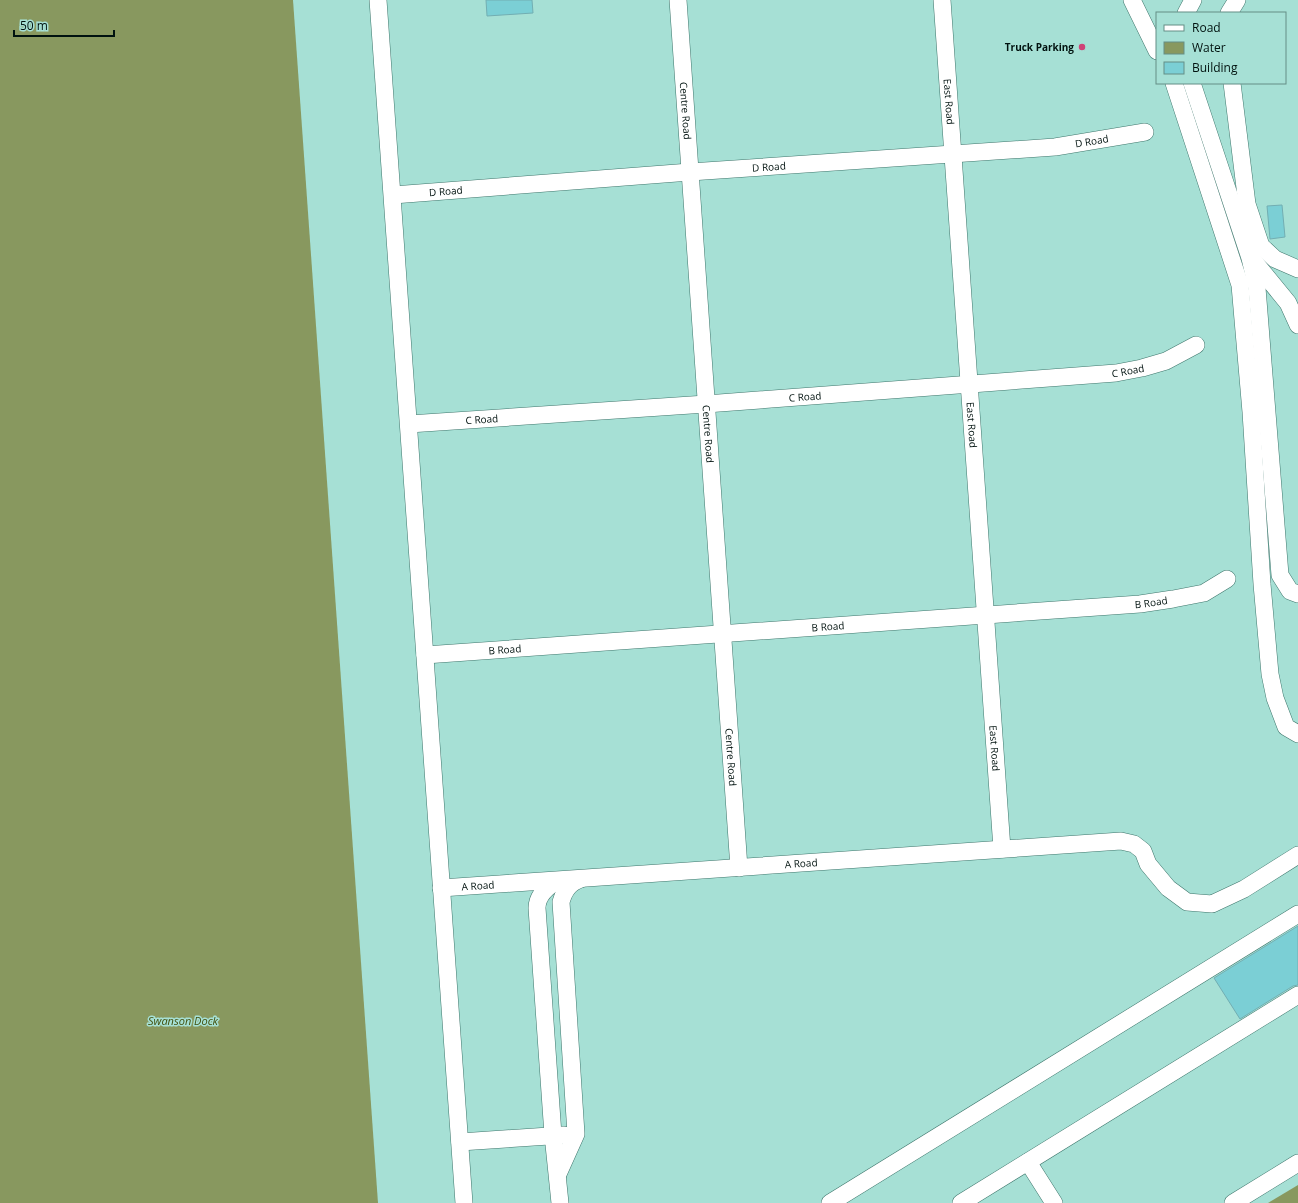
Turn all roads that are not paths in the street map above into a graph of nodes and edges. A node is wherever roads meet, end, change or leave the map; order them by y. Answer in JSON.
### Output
{"nodes":[{"id":1,"x":378,"y":0,"type":"edge"},
{"id":2,"x":678,"y":0,"type":"edge"},
{"id":3,"x":942,"y":0,"type":"edge"},
{"id":4,"x":1132,"y":0,"type":"edge"},
{"id":5,"x":1194,"y":0,"type":"edge"},
{"id":6,"x":1237,"y":0,"type":"edge"},
{"id":7,"x":1187,"y":12,"type":"edge"},
{"id":8,"x":1230,"y":12,"type":"edge"},
{"id":9,"x":1156,"y":49,"type":"edge"},
{"id":10,"x":1174,"y":84,"type":"edge"},
{"id":11,"x":1192,"y":84,"type":"edge"},
{"id":12,"x":1232,"y":84,"type":"edge"},
{"id":13,"x":1145,"y":132,"type":"dead end"},
{"id":14,"x":953,"y":154,"type":"junction"},
{"id":15,"x":690,"y":172,"type":"junction"},
{"id":16,"x":392,"y":195,"type":"junction"},
{"id":17,"x":1250,"y":258,"type":"junction"},
{"id":18,"x":1298,"y":269,"type":"edge"},
{"id":19,"x":1298,"y":324,"type":"edge"},
{"id":20,"x":1196,"y":346,"type":"dead end"},
{"id":21,"x":969,"y":385,"type":"junction"},
{"id":22,"x":706,"y":404,"type":"junction"},
{"id":23,"x":408,"y":424,"type":"junction"},
{"id":24,"x":1227,"y":579,"type":"dead end"},
{"id":25,"x":1298,"y":594,"type":"edge"},
{"id":26,"x":985,"y":615,"type":"junction"},
{"id":27,"x":722,"y":634,"type":"junction"},
{"id":28,"x":425,"y":655,"type":"junction"},
{"id":29,"x":1298,"y":734,"type":"edge"},
{"id":30,"x":1002,"y":849,"type":"junction"},
{"id":31,"x":1298,"y":855,"type":"edge"},
{"id":32,"x":739,"y":868,"type":"junction"},
{"id":33,"x":581,"y":879,"type":"junction"},
{"id":34,"x":557,"y":880,"type":"junction"},
{"id":35,"x":442,"y":888,"type":"junction"},
{"id":36,"x":1298,"y":914,"type":"edge"},
{"id":37,"x":1298,"y":995,"type":"edge"},
{"id":38,"x":576,"y":1134,"type":"junction"},
{"id":39,"x":553,"y":1135,"type":"junction"},
{"id":40,"x":460,"y":1142,"type":"junction"},
{"id":41,"x":1028,"y":1162,"type":"junction"},
{"id":42,"x":1298,"y":1162,"type":"edge"},
{"id":43,"x":558,"y":1174,"type":"junction"},
{"id":44,"x":464,"y":1203,"type":"edge"},
{"id":45,"x":560,"y":1203,"type":"edge"},
{"id":46,"x":830,"y":1203,"type":"edge"},
{"id":47,"x":961,"y":1203,"type":"edge"},
{"id":48,"x":1054,"y":1203,"type":"edge"},
{"id":49,"x":1232,"y":1203,"type":"edge"}],
"edges":[{"from":1,"to":16,"type":"lane"},
{"from":2,"to":15,"type":"lane","name":"Centre Road"},
{"from":3,"to":14,"type":"lane","name":"East Road"},
{"from":4,"to":9,"type":"lane"},
{"from":5,"to":7,"type":"lane"},
{"from":6,"to":8,"type":"lane"},
{"from":10,"to":29,"type":"lane"},
{"from":11,"to":17,"type":"lane"},
{"from":12,"to":18,"type":"lane"},
{"from":13,"to":14,"type":"lane","name":"D Road"},
{"from":14,"to":15,"type":"lane","name":"D Road"},
{"from":14,"to":21,"type":"lane","name":"East Road"},
{"from":15,"to":16,"type":"lane","name":"D Road"},
{"from":15,"to":22,"type":"lane","name":"Centre Road"},
{"from":16,"to":23,"type":"lane"},
{"from":17,"to":19,"type":"lane"},
{"from":17,"to":25,"type":"lane"},
{"from":20,"to":21,"type":"lane","name":"C Road"},
{"from":21,"to":22,"type":"lane","name":"C Road"},
{"from":21,"to":26,"type":"lane","name":"East Road"},
{"from":22,"to":23,"type":"lane","name":"C Road"},
{"from":22,"to":27,"type":"lane","name":"Centre Road"},
{"from":23,"to":28,"type":"lane"},
{"from":24,"to":26,"type":"lane","name":"B Road"},
{"from":26,"to":27,"type":"lane","name":"B Road"},
{"from":26,"to":30,"type":"lane","name":"East Road"},
{"from":27,"to":28,"type":"lane","name":"B Road"},
{"from":27,"to":32,"type":"lane","name":"Centre Road"},
{"from":28,"to":35,"type":"lane"},
{"from":30,"to":31,"type":"lane","name":"A Road"},
{"from":30,"to":32,"type":"lane","name":"A Road"},
{"from":32,"to":33,"type":"lane","name":"A Road"},
{"from":33,"to":34,"type":"lane","name":"A Road"},
{"from":33,"to":38,"type":"lane"},
{"from":34,"to":35,"type":"lane","name":"A Road"},
{"from":34,"to":39,"type":"lane"},
{"from":35,"to":40,"type":"lane"},
{"from":36,"to":46,"type":"lane"},
{"from":37,"to":41,"type":"lane"},
{"from":38,"to":39,"type":"lane"},
{"from":38,"to":43,"type":"lane"},
{"from":39,"to":40,"type":"lane"},
{"from":39,"to":43,"type":"lane"},
{"from":40,"to":44,"type":"lane"},
{"from":41,"to":47,"type":"lane"},
{"from":41,"to":48,"type":"lane"},
{"from":42,"to":49,"type":"lane"},
{"from":43,"to":45,"type":"lane"}]}
